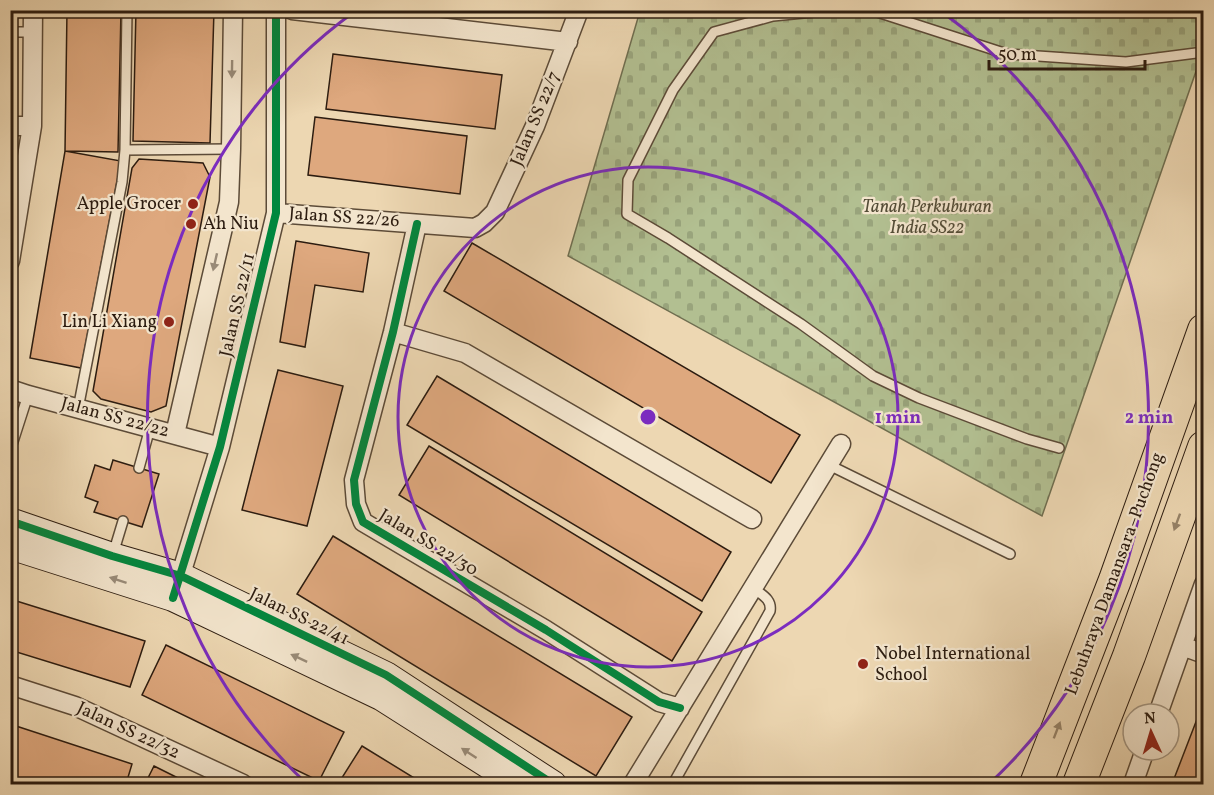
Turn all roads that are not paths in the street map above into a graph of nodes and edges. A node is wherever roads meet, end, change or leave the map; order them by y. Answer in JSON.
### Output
{"nodes":[{"id":1,"x":33,"y":10,"type":"edge"},
{"id":2,"x":127,"y":10,"type":"edge"},
{"id":3,"x":233,"y":10,"type":"edge"},
{"id":4,"x":276,"y":10,"type":"edge"},
{"id":5,"x":292,"y":10,"type":"edge"},
{"id":6,"x":579,"y":10,"type":"edge"},
{"id":7,"x":834,"y":10,"type":"edge"},
{"id":8,"x":871,"y":10,"type":"edge"},
{"id":9,"x":10,"y":32,"type":"edge"},
{"id":10,"x":33,"y":32,"type":"junction"},
{"id":11,"x":568,"y":42,"type":"junction"},
{"id":12,"x":1203,"y":52,"type":"edge"},
{"id":13,"x":10,"y":126,"type":"edge"},
{"id":14,"x":32,"y":126,"type":"junction"},
{"id":15,"x":231,"y":149,"type":"junction"},
{"id":16,"x":125,"y":150,"type":"junction"},
{"id":17,"x":276,"y":213,"type":"junction"},
{"id":18,"x":484,"y":223,"type":"joint"},
{"id":19,"x":417,"y":224,"type":"junction"},
{"id":20,"x":11,"y":260,"type":"edge"},
{"id":21,"x":1203,"y":330,"type":"edge"},
{"id":22,"x":393,"y":332,"type":"junction"},
{"id":23,"x":10,"y":389,"type":"edge"},
{"id":24,"x":28,"y":395,"type":"junction"},
{"id":25,"x":78,"y":409,"type":"junction"},
{"id":26,"x":150,"y":428,"type":"junction"},
{"id":27,"x":175,"y":434,"type":"junction"},
{"id":28,"x":842,"y":444,"type":"dead end"},
{"id":29,"x":220,"y":447,"type":"junction"},
{"id":30,"x":1203,"y":447,"type":"edge"},
{"id":31,"x":1059,"y":448,"type":"dead end"},
{"id":32,"x":10,"y":451,"type":"edge"},
{"id":33,"x":829,"y":465,"type":"junction"},
{"id":34,"x":139,"y":468,"type":"dead end"},
{"id":35,"x":752,"y":519,"type":"dead end"},
{"id":36,"x":10,"y":521,"type":"edge"},
{"id":37,"x":123,"y":521,"type":"dead end"},
{"id":38,"x":10,"y":546,"type":"edge"},
{"id":39,"x":1010,"y":555,"type":"dead end"},
{"id":40,"x":112,"y":556,"type":"junction"},
{"id":41,"x":1203,"y":584,"type":"edge"},
{"id":42,"x":177,"y":587,"type":"junction"},
{"id":43,"x":753,"y":588,"type":"junction"},
{"id":44,"x":1182,"y":646,"type":"junction"},
{"id":45,"x":1203,"y":654,"type":"edge"},
{"id":46,"x":10,"y":685,"type":"edge"},
{"id":47,"x":1162,"y":702,"type":"edge"},
{"id":48,"x":680,"y":708,"type":"junction"},
{"id":49,"x":1141,"y":762,"type":"edge"},
{"id":50,"x":243,"y":784,"type":"edge"},
{"id":51,"x":518,"y":784,"type":"edge"},
{"id":52,"x":554,"y":784,"type":"edge"},
{"id":53,"x":633,"y":784,"type":"edge"},
{"id":54,"x":673,"y":784,"type":"edge"},
{"id":55,"x":1036,"y":784,"type":"edge"},
{"id":56,"x":1079,"y":784,"type":"edge"},
{"id":57,"x":1133,"y":784,"type":"edge"}],
"edges":[{"from":1,"to":10,"type":"street"},
{"from":2,"to":16,"type":"lane"},
{"from":3,"to":15,"type":"street","one_way":true},
{"from":4,"to":17,"type":"street","name":"Jalan SS 22/11"},
{"from":5,"to":11,"type":"street"},
{"from":6,"to":11,"type":"street","name":"Jalan SS 22/7"},
{"from":7,"to":31,"type":"lane"},
{"from":8,"to":12,"type":"lane"},
{"from":9,"to":10,"type":"lane"},
{"from":10,"to":14,"type":"street"},
{"from":11,"to":18,"type":"street","name":"Jalan SS 22/7"},
{"from":13,"to":14,"type":"street"},
{"from":14,"to":20,"type":"street"},
{"from":15,"to":16,"type":"lane"},
{"from":15,"to":27,"type":"street","one_way":true},
{"from":16,"to":25,"type":"lane"},
{"from":17,"to":19,"type":"street","name":"Jalan SS 22/26"},
{"from":17,"to":29,"type":"street","name":"Jalan SS 22/11"},
{"from":18,"to":19,"type":"street","name":"Jalan SS 22/26"},
{"from":19,"to":22,"type":"street","name":"Jalan SS 22/30"},
{"from":55,"to":21,"type":"highway","name":"Lebuhraya Damansara–Puchong","one_way":true},
{"from":22,"to":35,"type":"street"},
{"from":22,"to":48,"type":"street","name":"Jalan SS 22/30"},
{"from":23,"to":24,"type":"street","name":"Jalan SS 22/22"},
{"from":24,"to":25,"type":"street","name":"Jalan SS 22/22"},
{"from":24,"to":32,"type":"lane"},
{"from":25,"to":26,"type":"street","name":"Jalan SS 22/22"},
{"from":26,"to":27,"type":"street","name":"Jalan SS 22/22"},
{"from":26,"to":34,"type":"lane"},
{"from":27,"to":29,"type":"street","name":"Jalan SS 22/22"},
{"from":28,"to":33,"type":"street"},
{"from":29,"to":42,"type":"street","name":"Jalan SS 22/11"},
{"from":30,"to":56,"type":"highway","one_way":true},
{"from":33,"to":39,"type":"lane"},
{"from":33,"to":43,"type":"street"},
{"from":36,"to":40,"type":"street","name":"Jalan SS 22/41"},
{"from":37,"to":40,"type":"lane"},
{"from":42,"to":38,"type":"street","name":"Jalan SS 22/41","one_way":true},
{"from":40,"to":42,"type":"street","name":"Jalan SS 22/41"},
{"from":41,"to":44,"type":"street"},
{"from":51,"to":42,"type":"street","name":"Jalan SS 22/41","one_way":true},
{"from":42,"to":52,"type":"street","name":"Jalan SS 22/41"},
{"from":43,"to":48,"type":"street"},
{"from":43,"to":54,"type":"lane"},
{"from":44,"to":45,"type":"street"},
{"from":44,"to":47,"type":"street"},
{"from":46,"to":50,"type":"street","name":"Jalan SS 22/32"},
{"from":48,"to":53,"type":"street"},
{"from":49,"to":57,"type":"street"}]}
